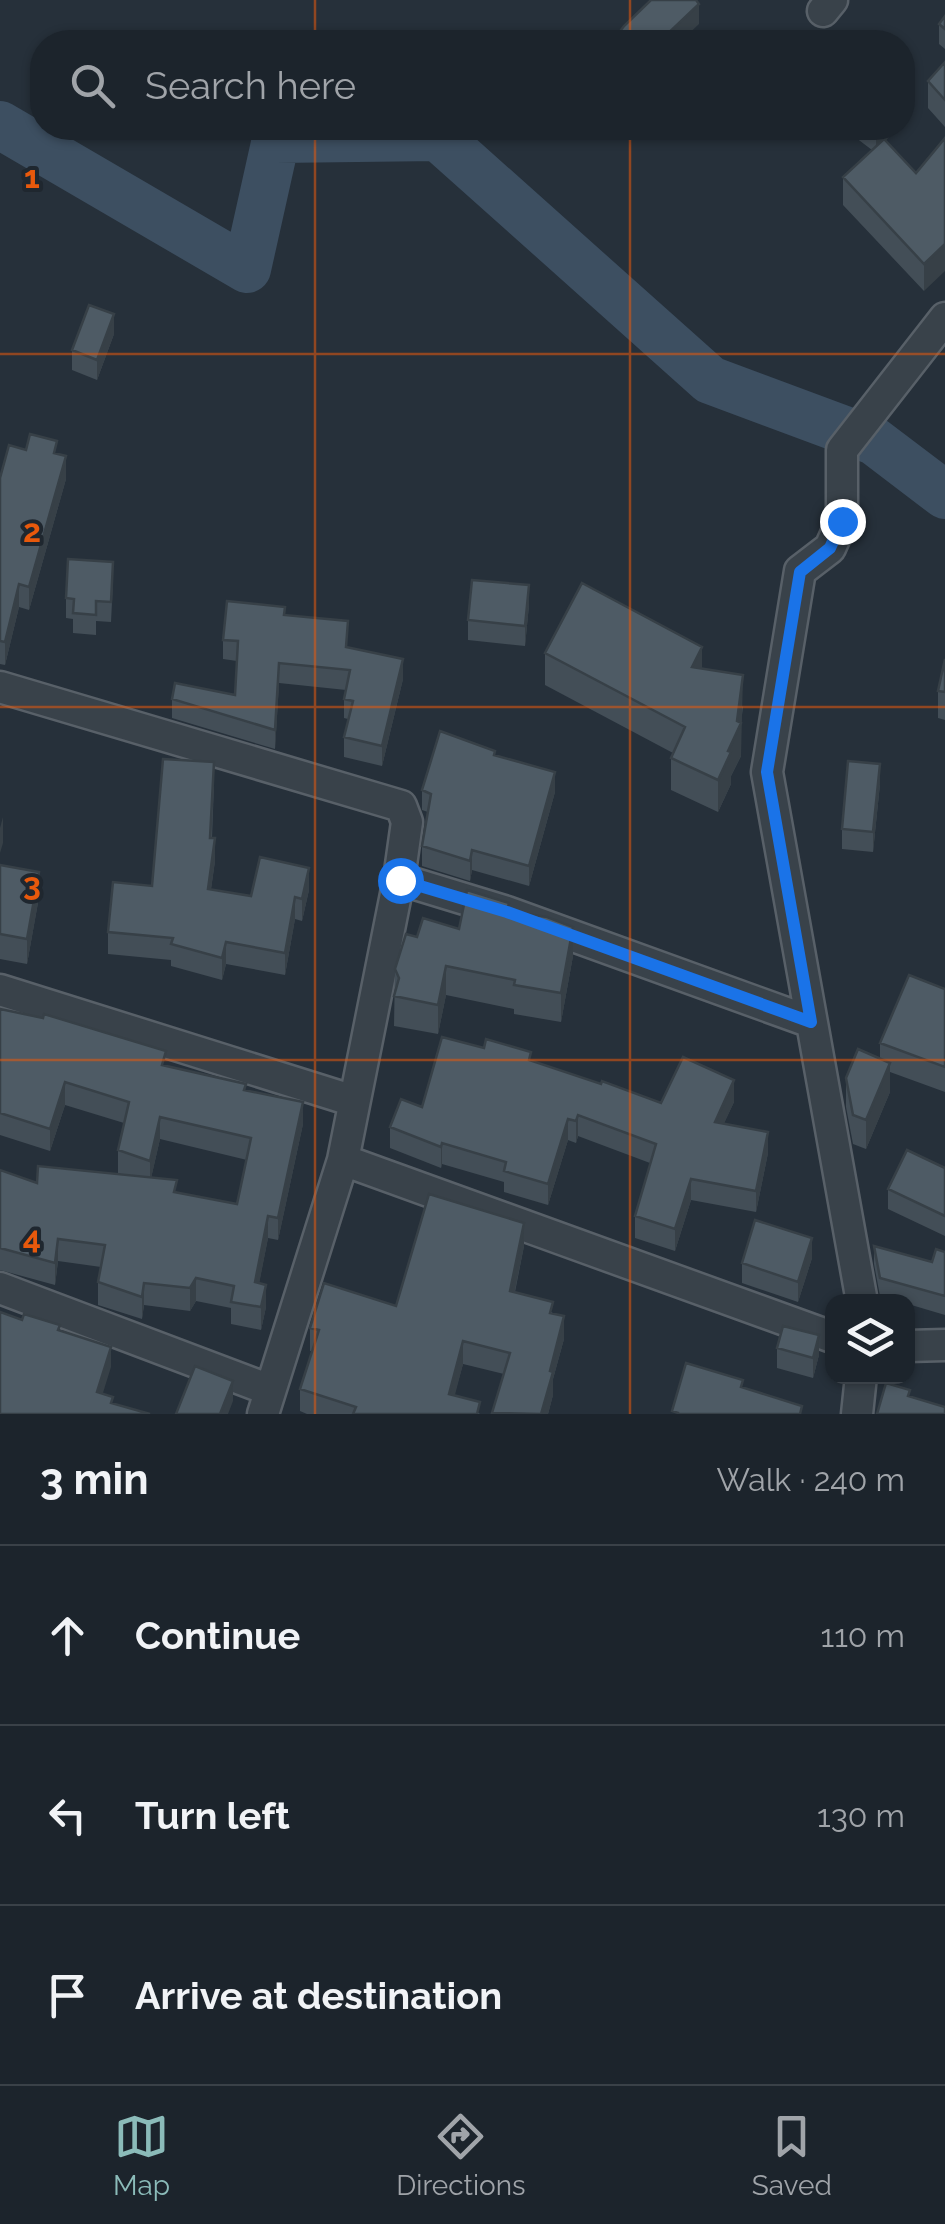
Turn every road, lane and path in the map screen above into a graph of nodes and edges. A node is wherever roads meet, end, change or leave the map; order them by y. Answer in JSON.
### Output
{"nodes":[{"id":1,"x":945,"y":318,"type":"edge"},
{"id":2,"x":0,"y":687,"type":"edge"},
{"id":3,"x":400,"y":880,"type":"junction"},
{"id":4,"x":0,"y":990,"type":"edge"},
{"id":5,"x":811,"y":1022,"type":"junction"},
{"id":6,"x":354,"y":1101,"type":"junction"},
{"id":7,"x":343,"y":1160,"type":"junction"},
{"id":8,"x":0,"y":1288,"type":"edge"},
{"id":9,"x":861,"y":1294,"type":"edge"},
{"id":10,"x":825,"y":1334,"type":"edge"},
{"id":11,"x":945,"y":1345,"type":"edge"},
{"id":12,"x":915,"y":1346,"type":"edge"},
{"id":13,"x":860,"y":1384,"type":"edge"},
{"id":14,"x":267,"y":1402,"type":"edge"},
{"id":15,"x":857,"y":1414,"type":"edge"}],
"edges":[{"from":1,"to":5,"type":"street"},
{"from":2,"to":3,"type":"street"},
{"from":3,"to":5,"type":"street"},
{"from":3,"to":6,"type":"street"},
{"from":4,"to":6,"type":"street"},
{"from":5,"to":9,"type":"street"},
{"from":6,"to":7,"type":"street"},
{"from":7,"to":10,"type":"street"},
{"from":7,"to":14,"type":"street"},
{"from":8,"to":14,"type":"street"},
{"from":11,"to":12,"type":"street"},
{"from":13,"to":15,"type":"street"}]}
